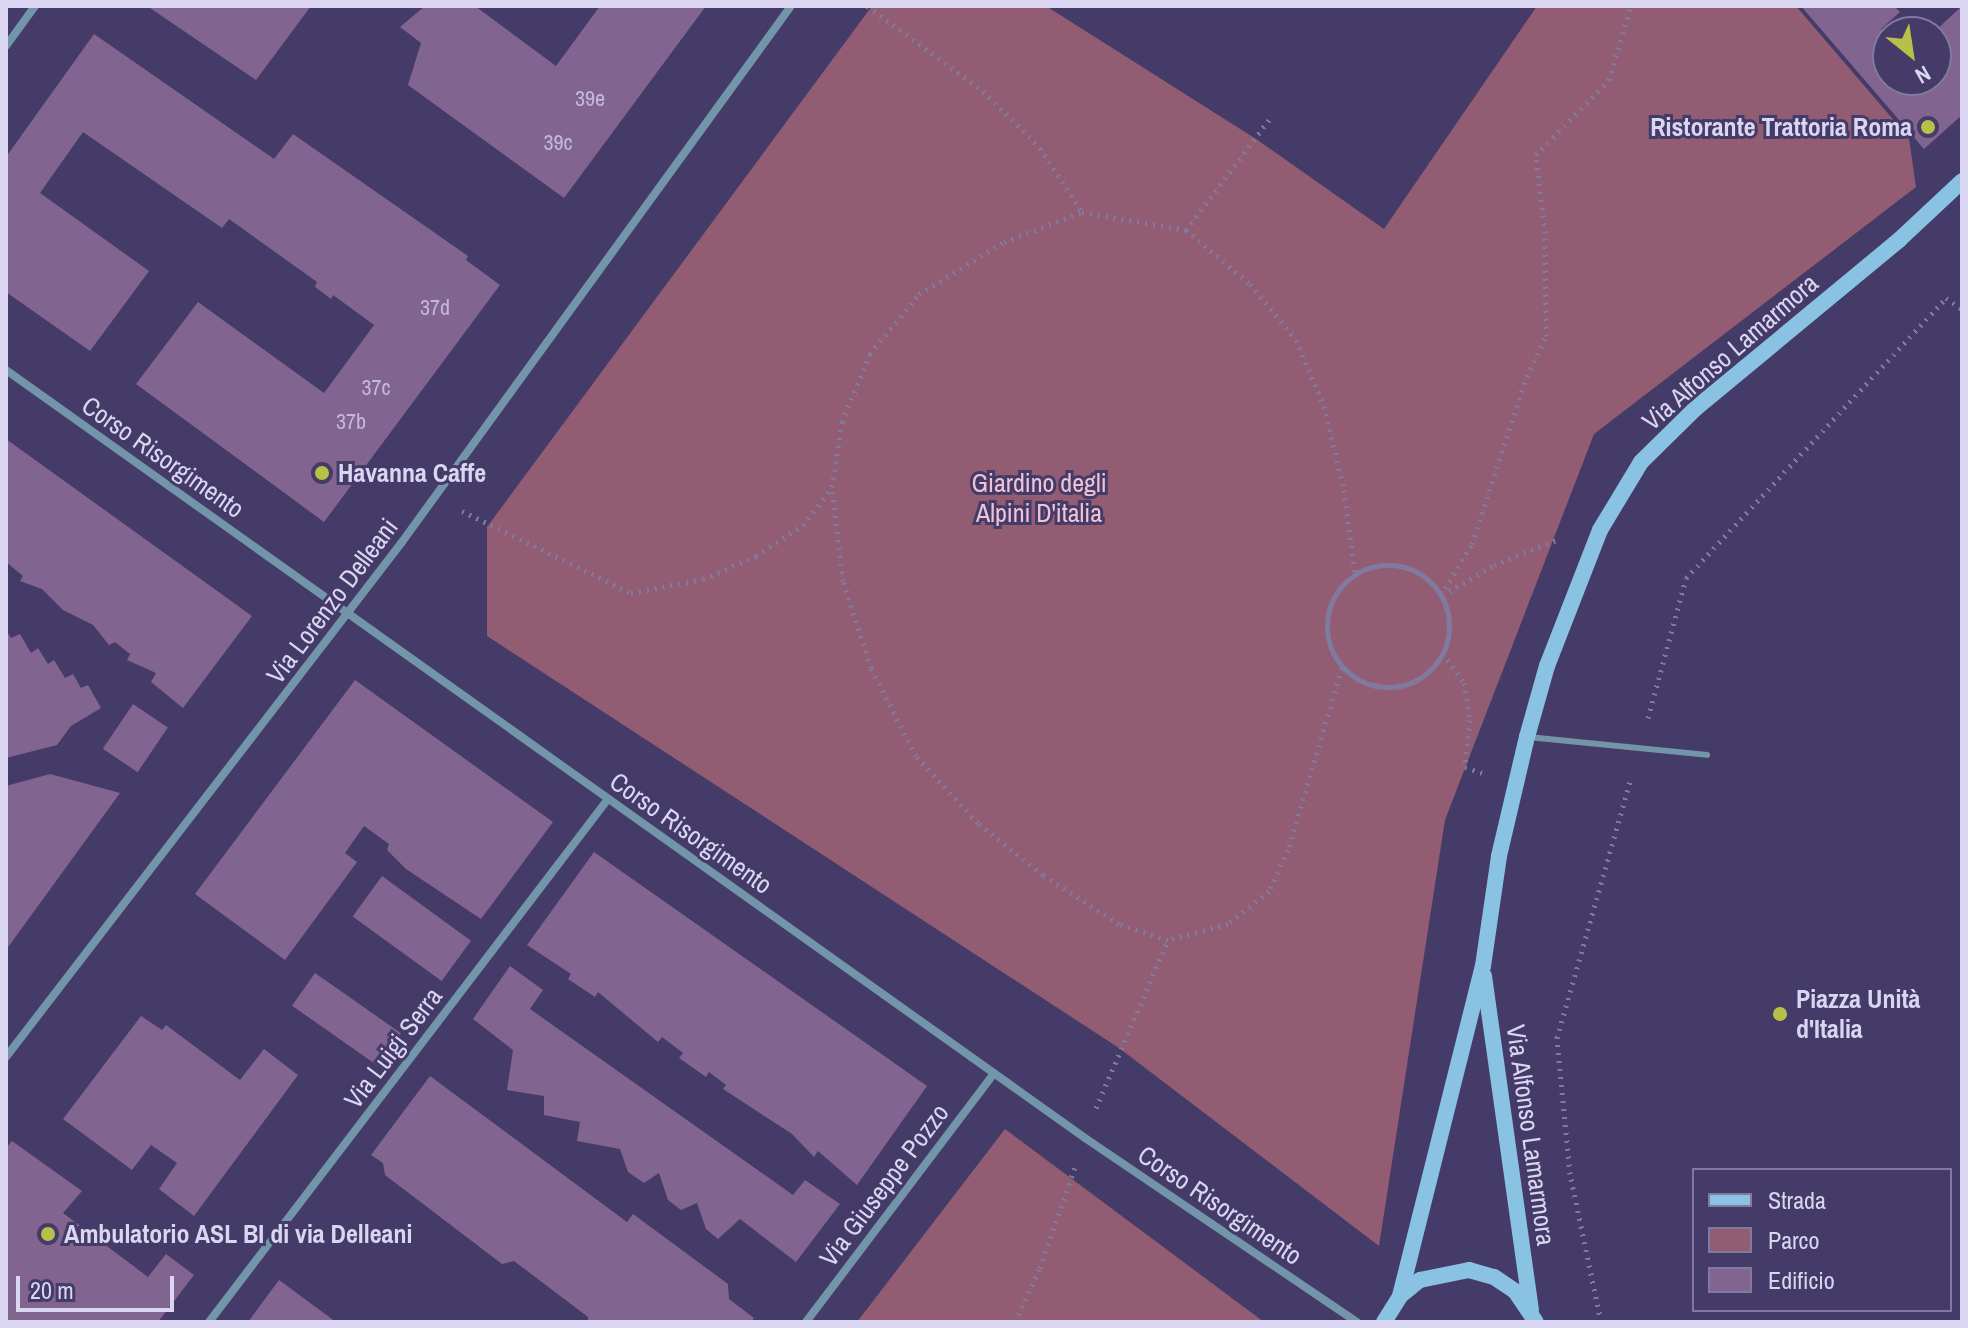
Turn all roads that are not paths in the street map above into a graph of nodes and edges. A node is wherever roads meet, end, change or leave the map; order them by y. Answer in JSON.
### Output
{"nodes":[{"id":1,"x":35,"y":6,"type":"edge"},
{"id":2,"x":791,"y":6,"type":"edge"},
{"id":3,"x":6,"y":46,"type":"edge"},
{"id":4,"x":1962,"y":181,"type":"edge"},
{"id":5,"x":6,"y":370,"type":"edge"},
{"id":6,"x":347,"y":613,"type":"junction"},
{"id":7,"x":1527,"y":737,"type":"junction"},
{"id":8,"x":1707,"y":755,"type":"dead end"},
{"id":9,"x":608,"y":799,"type":"junction"},
{"id":10,"x":1483,"y":966,"type":"junction"},
{"id":11,"x":6,"y":1057,"type":"edge"},
{"id":12,"x":994,"y":1073,"type":"junction"},
{"id":13,"x":1400,"y":1296,"type":"junction"},
{"id":14,"x":1534,"y":1316,"type":"edge"},
{"id":15,"x":209,"y":1322,"type":"edge"},
{"id":16,"x":806,"y":1322,"type":"edge"},
{"id":17,"x":1357,"y":1322,"type":"edge"},
{"id":18,"x":1384,"y":1322,"type":"edge"}],
"edges":[{"from":1,"to":3,"type":"street"},
{"from":2,"to":6,"type":"street","name":"Via Lorenzo Delleani"},
{"from":4,"to":7,"type":"main road","name":"Via Alfonso Lamarmora"},
{"from":5,"to":6,"type":"street","name":"Corso Risorgimento"},
{"from":6,"to":9,"type":"street","name":"Corso Risorgimento"},
{"from":6,"to":11,"type":"street","name":"Via Lorenzo Delleani"},
{"from":7,"to":8,"type":"lane"},
{"from":7,"to":10,"type":"main road","name":"Via Alfonso Lamarmora"},
{"from":9,"to":12,"type":"street","name":"Corso Risorgimento"},
{"from":9,"to":15,"type":"street","name":"Via Luigi Serra"},
{"from":10,"to":13,"type":"main road","name":"Via Alfonso Lamarmora"},
{"from":10,"to":14,"type":"main road","name":"Via Alfonso Lamarmora"},
{"from":12,"to":16,"type":"street","name":"Via Giuseppe Pozzo"},
{"from":12,"to":17,"type":"street","name":"Corso Risorgimento"},
{"from":13,"to":14,"type":"main road","name":"Via Alfonso Lamarmora"},
{"from":13,"to":18,"type":"main road","name":"Via Alfonso Lamarmora"}]}
